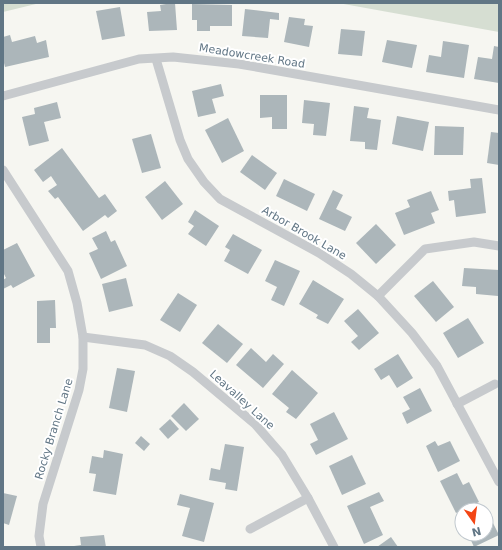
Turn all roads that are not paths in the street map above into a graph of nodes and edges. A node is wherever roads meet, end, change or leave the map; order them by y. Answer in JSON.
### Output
{"nodes":[{"id":1,"x":156,"y":59,"type":"junction"},
{"id":2,"x":3,"y":96,"type":"edge"},
{"id":3,"x":499,"y":110,"type":"edge"},
{"id":4,"x":3,"y":170,"type":"edge"},
{"id":5,"x":499,"y":246,"type":"edge"},
{"id":6,"x":378,"y":296,"type":"junction"},
{"id":7,"x":83,"y":338,"type":"junction"},
{"id":8,"x":495,"y":384,"type":"dead end"},
{"id":9,"x":457,"y":404,"type":"junction"},
{"id":10,"x":499,"y":482,"type":"edge"},
{"id":11,"x":308,"y":498,"type":"junction"},
{"id":12,"x":250,"y":529,"type":"dead end"},
{"id":13,"x":41,"y":547,"type":"edge"},
{"id":14,"x":334,"y":547,"type":"edge"}],
"edges":[{"from":1,"to":2,"type":"street","name":"Meadowcreek Road"},
{"from":1,"to":3,"type":"street","name":"Meadowcreek Road"},
{"from":1,"to":6,"type":"street","name":"Arbor Brook Lane"},
{"from":4,"to":7,"type":"street","name":"Rocky Branch Lane"},
{"from":5,"to":6,"type":"street"},
{"from":6,"to":9,"type":"street","name":"Arbor Brook Lane"},
{"from":7,"to":11,"type":"street","name":"Leavalley Lane"},
{"from":7,"to":13,"type":"street","name":"Rocky Branch Lane"},
{"from":8,"to":9,"type":"street"},
{"from":9,"to":10,"type":"street","name":"Arbor Brook Lane"},
{"from":11,"to":12,"type":"street"},
{"from":11,"to":14,"type":"street","name":"Leavalley Lane"}]}
